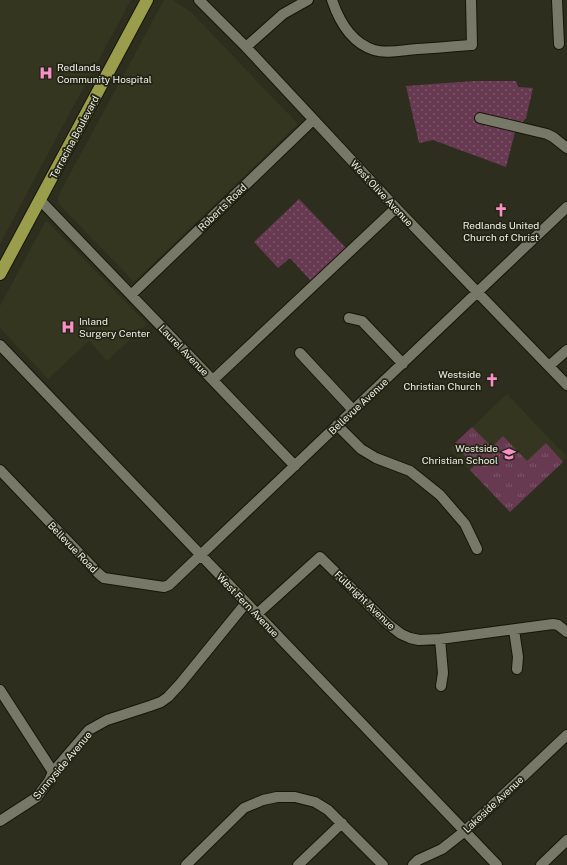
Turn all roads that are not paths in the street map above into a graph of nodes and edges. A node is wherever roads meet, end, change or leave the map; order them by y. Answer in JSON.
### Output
{"nodes":[{"id":1,"x":148,"y":0,"type":"edge"},
{"id":2,"x":198,"y":0,"type":"edge"},
{"id":3,"x":308,"y":0,"type":"edge"},
{"id":4,"x":332,"y":0,"type":"edge"},
{"id":5,"x":471,"y":0,"type":"edge"},
{"id":6,"x":557,"y":0,"type":"edge"},
{"id":7,"x":559,"y":44,"type":"dead end"},
{"id":8,"x":246,"y":47,"type":"junction"},
{"id":9,"x":480,"y":118,"type":"dead end"},
{"id":10,"x":313,"y":120,"type":"junction"},
{"id":11,"x":567,"y":148,"type":"edge"},
{"id":12,"x":40,"y":200,"type":"junction"},
{"id":13,"x":567,"y":207,"type":"edge"},
{"id":14,"x":396,"y":208,"type":"junction"},
{"id":15,"x":0,"y":274,"type":"edge"},
{"id":16,"x":477,"y":292,"type":"junction"},
{"id":17,"x":131,"y":295,"type":"junction"},
{"id":18,"x":349,"y":318,"type":"dead end"},
{"id":19,"x":0,"y":345,"type":"edge"},
{"id":20,"x":567,"y":350,"type":"edge"},
{"id":21,"x":300,"y":353,"type":"dead end"},
{"id":22,"x":403,"y":364,"type":"junction"},
{"id":23,"x":549,"y":366,"type":"junction"},
{"id":24,"x":213,"y":380,"type":"junction"},
{"id":25,"x":567,"y":385,"type":"edge"},
{"id":26,"x":353,"y":410,"type":"junction"},
{"id":27,"x":338,"y":425,"type":"junction"},
{"id":28,"x":295,"y":466,"type":"junction"},
{"id":29,"x":0,"y":470,"type":"edge"},
{"id":30,"x":477,"y":549,"type":"dead end"},
{"id":31,"x":200,"y":556,"type":"junction"},
{"id":32,"x":246,"y":603,"type":"junction"},
{"id":33,"x":257,"y":614,"type":"junction"},
{"id":34,"x":514,"y":630,"type":"junction"},
{"id":35,"x":567,"y":632,"type":"edge"},
{"id":36,"x":440,"y":639,"type":"junction"},
{"id":37,"x":517,"y":669,"type":"dead end"},
{"id":38,"x":441,"y":686,"type":"dead end"},
{"id":39,"x":0,"y":690,"type":"edge"},
{"id":40,"x":565,"y":742,"type":"edge"},
{"id":41,"x":53,"y":772,"type":"junction"},
{"id":42,"x":0,"y":821,"type":"edge"},
{"id":43,"x":342,"y":823,"type":"junction"},
{"id":44,"x":465,"y":831,"type":"junction"},
{"id":45,"x":567,"y":840,"type":"edge"},
{"id":46,"x":189,"y":864,"type":"edge"},
{"id":47,"x":298,"y":865,"type":"edge"},
{"id":48,"x":383,"y":865,"type":"edge"},
{"id":49,"x":413,"y":865,"type":"edge"},
{"id":50,"x":497,"y":865,"type":"edge"},
{"id":51,"x":541,"y":865,"type":"edge"}],
"edges":[{"from":1,"to":12,"type":"main road","name":"Terracina Boulevard"},
{"from":2,"to":8,"type":"street","name":"West Olive Avenue"},
{"from":3,"to":8,"type":"street"},
{"from":4,"to":5,"type":"street"},
{"from":6,"to":7,"type":"street"},
{"from":8,"to":10,"type":"street","name":"West Olive Avenue"},
{"from":9,"to":11,"type":"street"},
{"from":10,"to":14,"type":"street","name":"West Olive Avenue"},
{"from":10,"to":17,"type":"street","name":"Roberts Road"},
{"from":12,"to":15,"type":"main road","name":"Terracina Boulevard"},
{"from":12,"to":17,"type":"street","name":"Laurel Avenue"},
{"from":13,"to":16,"type":"street","name":"Bellevue Avenue"},
{"from":14,"to":16,"type":"street","name":"West Olive Avenue"},
{"from":14,"to":24,"type":"street"},
{"from":16,"to":22,"type":"street","name":"Bellevue Avenue"},
{"from":16,"to":23,"type":"street","name":"West Olive Avenue"},
{"from":17,"to":24,"type":"street","name":"Laurel Avenue"},
{"from":18,"to":22,"type":"street"},
{"from":19,"to":31,"type":"street","name":"West Fern Avenue"},
{"from":20,"to":23,"type":"street"},
{"from":21,"to":26,"type":"street"},
{"from":22,"to":26,"type":"street","name":"Bellevue Avenue"},
{"from":23,"to":25,"type":"street","name":"West Olive Avenue"},
{"from":24,"to":28,"type":"street","name":"Laurel Avenue"},
{"from":26,"to":27,"type":"street","name":"Bellevue Avenue"},
{"from":27,"to":28,"type":"street","name":"Bellevue Avenue"},
{"from":27,"to":30,"type":"street"},
{"from":28,"to":31,"type":"street","name":"Bellevue Avenue"},
{"from":29,"to":31,"type":"street","name":"Bellevue Road"},
{"from":31,"to":32,"type":"street","name":"West Fern Avenue"},
{"from":32,"to":33,"type":"street","name":"West Fern Avenue"},
{"from":32,"to":41,"type":"street","name":"Sunnyside Avenue"},
{"from":33,"to":36,"type":"street","name":"Fulbright Avenue"},
{"from":33,"to":44,"type":"street","name":"West Fern Avenue"},
{"from":34,"to":35,"type":"street","name":"Fulbright Avenue"},
{"from":34,"to":36,"type":"street","name":"Fulbright Avenue"},
{"from":34,"to":37,"type":"street"},
{"from":36,"to":38,"type":"street"},
{"from":39,"to":41,"type":"street"},
{"from":40,"to":44,"type":"street","name":"Lakeside Avenue"},
{"from":41,"to":42,"type":"street","name":"Sunnyside Avenue"},
{"from":43,"to":46,"type":"street"},
{"from":43,"to":47,"type":"street"},
{"from":43,"to":48,"type":"street"},
{"from":44,"to":49,"type":"street","name":"Lakeside Avenue"},
{"from":44,"to":50,"type":"street","name":"West Fern Avenue"},
{"from":45,"to":51,"type":"street"}]}
